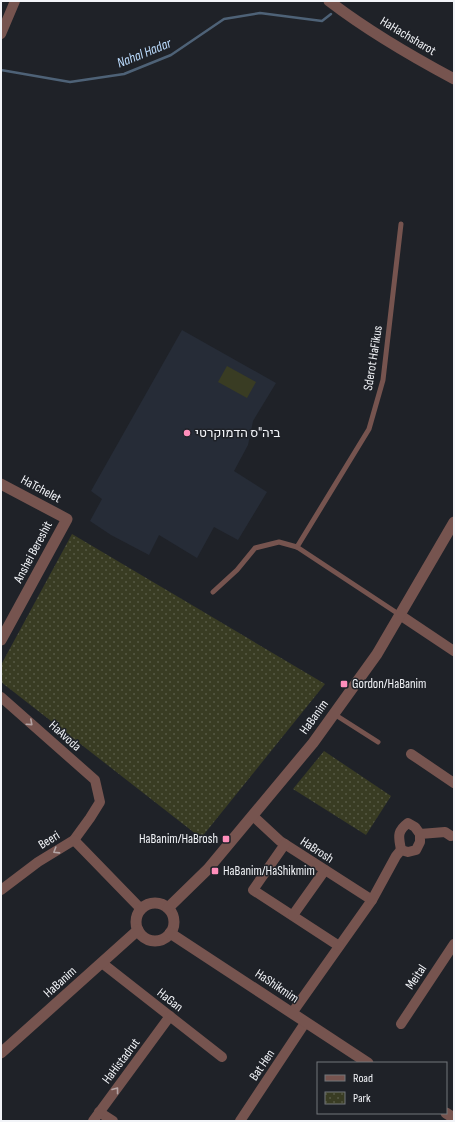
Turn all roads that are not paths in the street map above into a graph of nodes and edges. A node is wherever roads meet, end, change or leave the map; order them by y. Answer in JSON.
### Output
{"nodes":[{"id":1,"x":15,"y":1,"type":"edge"},
{"id":2,"x":329,"y":1,"type":"edge"},
{"id":3,"x":1,"y":34,"type":"edge"},
{"id":4,"x":454,"y":79,"type":"edge"},
{"id":5,"x":401,"y":224,"type":"dead end"},
{"id":6,"x":1,"y":484,"type":"edge"},
{"id":7,"x":67,"y":519,"type":"joint"},
{"id":8,"x":454,"y":522,"type":"edge"},
{"id":9,"x":297,"y":547,"type":"junction"},
{"id":10,"x":213,"y":592,"type":"dead end"},
{"id":11,"x":400,"y":615,"type":"junction"},
{"id":12,"x":1,"y":640,"type":"edge"},
{"id":13,"x":454,"y":651,"type":"edge"},
{"id":14,"x":1,"y":697,"type":"edge"},
{"id":15,"x":334,"y":714,"type":"junction"},
{"id":16,"x":378,"y":742,"type":"dead end"},
{"id":17,"x":411,"y":754,"type":"dead end"},
{"id":18,"x":454,"y":783,"type":"edge"},
{"id":19,"x":100,"y":802,"type":"joint"},
{"id":20,"x":252,"y":816,"type":"junction"},
{"id":21,"x":420,"y":834,"type":"junction"},
{"id":22,"x":451,"y":836,"type":"dead end"},
{"id":23,"x":74,"y":840,"type":"junction"},
{"id":24,"x":285,"y":844,"type":"junction"},
{"id":25,"x":401,"y":850,"type":"junction"},
{"id":26,"x":325,"y":870,"type":"junction"},
{"id":27,"x":1,"y":890,"type":"edge"},
{"id":28,"x":372,"y":900,"type":"junction"},
{"id":29,"x":168,"y":908,"type":"junction"},
{"id":30,"x":141,"y":909,"type":"junction"},
{"id":31,"x":293,"y":916,"type":"junction"},
{"id":32,"x":138,"y":930,"type":"junction"},
{"id":33,"x":170,"y":934,"type":"junction"},
{"id":34,"x":454,"y":944,"type":"edge"},
{"id":35,"x":339,"y":946,"type":"junction"},
{"id":36,"x":102,"y":963,"type":"junction"},
{"id":37,"x":292,"y":1013,"type":"junction"},
{"id":38,"x":170,"y":1016,"type":"junction"},
{"id":39,"x":305,"y":1023,"type":"junction"},
{"id":40,"x":401,"y":1024,"type":"dead end"},
{"id":41,"x":1,"y":1053,"type":"edge"},
{"id":42,"x":222,"y":1057,"type":"dead end"},
{"id":43,"x":366,"y":1062,"type":"edge"},
{"id":44,"x":99,"y":1112,"type":"junction"},
{"id":45,"x":92,"y":1121,"type":"edge"},
{"id":46,"x":113,"y":1121,"type":"edge"},
{"id":47,"x":240,"y":1121,"type":"edge"}],
"edges":[{"from":1,"to":3,"type":"street"},
{"from":2,"to":4,"type":"street","name":"HaHachsharot"},
{"from":5,"to":9,"type":"lane","name":"Sderot HaFikus"},
{"from":6,"to":7,"type":"street","name":"HaTchelet"},
{"from":7,"to":12,"type":"street","name":"Anshei Bereshit"},
{"from":8,"to":11,"type":"street","name":"HaBanim"},
{"from":9,"to":10,"type":"lane"},
{"from":9,"to":11,"type":"lane"},
{"from":11,"to":13,"type":"street"},
{"from":11,"to":15,"type":"street","name":"HaBanim"},
{"from":14,"to":19,"type":"street","name":"HaAvoda","one_way":true},
{"from":15,"to":16,"type":"lane"},
{"from":15,"to":20,"type":"street","name":"HaBanim"},
{"from":17,"to":18,"type":"street"},
{"from":19,"to":23,"type":"street","name":"Beeri"},
{"from":20,"to":24,"type":"street","name":"HaBrosh"},
{"from":20,"to":29,"type":"street","name":"HaBanim"},
{"from":21,"to":22,"type":"street"},
{"from":21,"to":25,"type":"street"},
{"from":21,"to":25,"type":"street"},
{"from":23,"to":27,"type":"street","name":"Beeri","one_way":true},
{"from":23,"to":30,"type":"street"},
{"from":24,"to":26,"type":"street","name":"HaBrosh"},
{"from":24,"to":31,"type":"street"},
{"from":25,"to":28,"type":"street"},
{"from":26,"to":28,"type":"street","name":"HaBrosh"},
{"from":26,"to":31,"type":"street"},
{"from":28,"to":35,"type":"street"},
{"from":29,"to":30,"type":"street"},
{"from":29,"to":33,"type":"street"},
{"from":30,"to":32,"type":"street"},
{"from":31,"to":35,"type":"street"},
{"from":32,"to":33,"type":"street"},
{"from":32,"to":36,"type":"street","name":"HaBanim"},
{"from":33,"to":37,"type":"street","name":"HaShikmim"},
{"from":34,"to":40,"type":"street","name":"Meital"},
{"from":35,"to":37,"type":"street"},
{"from":36,"to":38,"type":"street","name":"HaGan"},
{"from":36,"to":41,"type":"street","name":"HaBanim"},
{"from":37,"to":39,"type":"street","name":"HaShikmim"},
{"from":38,"to":42,"type":"street","name":"HaGan"},
{"from":44,"to":38,"type":"street","name":"HaHistadrut","one_way":true},
{"from":39,"to":43,"type":"street","name":"HaShikmim"},
{"from":39,"to":47,"type":"street","name":"Bat Hen"},
{"from":44,"to":45,"type":"street","name":"HaHistadrut"},
{"from":44,"to":46,"type":"street"}]}
